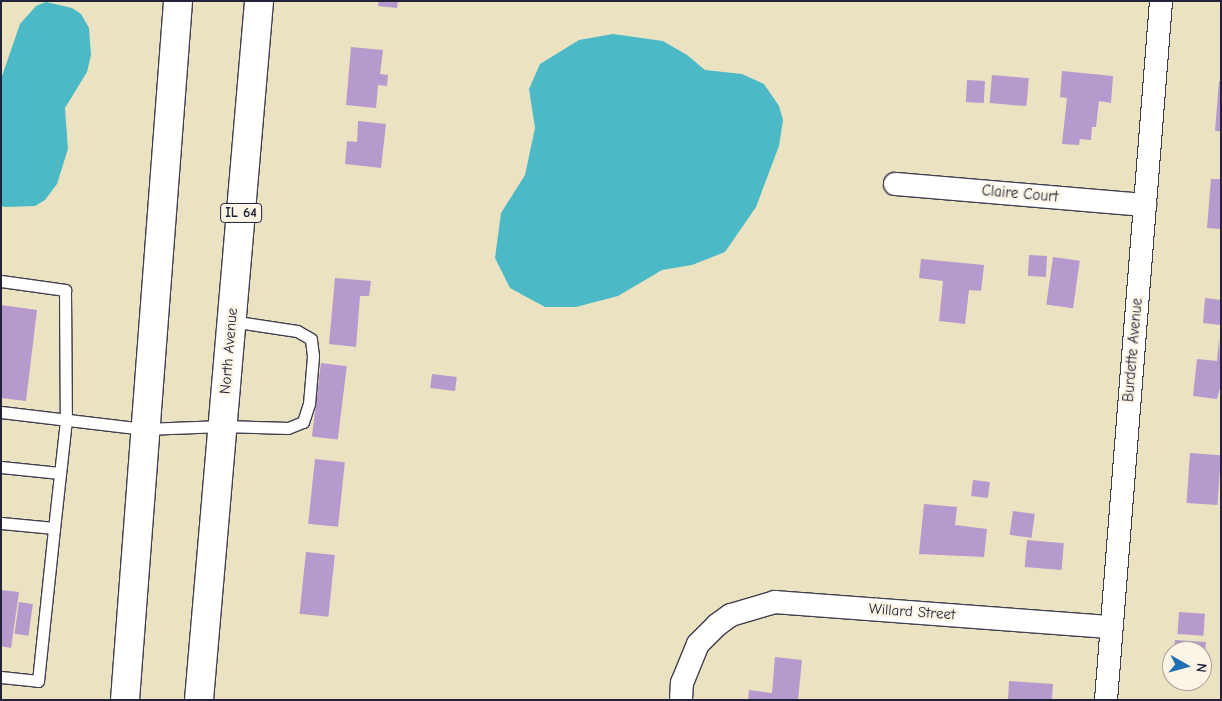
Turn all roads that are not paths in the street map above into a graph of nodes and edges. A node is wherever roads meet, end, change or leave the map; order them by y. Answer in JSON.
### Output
{"nodes":[{"id":1,"x":178,"y":1,"type":"edge"},
{"id":2,"x":259,"y":1,"type":"edge"},
{"id":3,"x":1161,"y":1,"type":"edge"},
{"id":4,"x":895,"y":184,"type":"dead end"},
{"id":5,"x":1145,"y":205,"type":"junction"},
{"id":6,"x":1,"y":281,"type":"edge"},
{"id":7,"x":231,"y":321,"type":"junction"},
{"id":8,"x":1,"y":412,"type":"edge"},
{"id":9,"x":66,"y":420,"type":"junction"},
{"id":10,"x":222,"y":426,"type":"junction"},
{"id":11,"x":144,"y":429,"type":"junction"},
{"id":12,"x":1,"y":467,"type":"edge"},
{"id":13,"x":60,"y":473,"type":"junction"},
{"id":14,"x":1,"y":523,"type":"edge"},
{"id":15,"x":54,"y":528,"type":"junction"},
{"id":16,"x":1111,"y":627,"type":"junction"},
{"id":17,"x":1,"y":677,"type":"edge"},
{"id":18,"x":125,"y":700,"type":"edge"},
{"id":19,"x":199,"y":700,"type":"edge"},
{"id":20,"x":680,"y":700,"type":"edge"},
{"id":21,"x":1106,"y":700,"type":"edge"}],
"edges":[{"from":1,"to":11,"type":"main road"},
{"from":2,"to":7,"type":"main road","name":"North Avenue","number":"IL 64"},
{"from":3,"to":5,"type":"street","name":"Burdette Avenue"},
{"from":4,"to":5,"type":"street","name":"Claire Court"},
{"from":5,"to":16,"type":"street","name":"Burdette Avenue"},
{"from":6,"to":9,"type":"lane"},
{"from":7,"to":10,"type":"main road","name":"North Avenue","number":"IL 64"},
{"from":7,"to":10,"type":"lane"},
{"from":8,"to":9,"type":"lane"},
{"from":9,"to":11,"type":"lane"},
{"from":9,"to":13,"type":"lane"},
{"from":10,"to":11,"type":"lane"},
{"from":10,"to":19,"type":"main road","name":"North Avenue","number":"IL 64"},
{"from":11,"to":18,"type":"main road"},
{"from":12,"to":13,"type":"lane"},
{"from":13,"to":15,"type":"lane"},
{"from":14,"to":15,"type":"lane"},
{"from":15,"to":17,"type":"lane"},
{"from":16,"to":20,"type":"street","name":"Willard Street"},
{"from":16,"to":21,"type":"street","name":"Burdette Avenue"}]}
